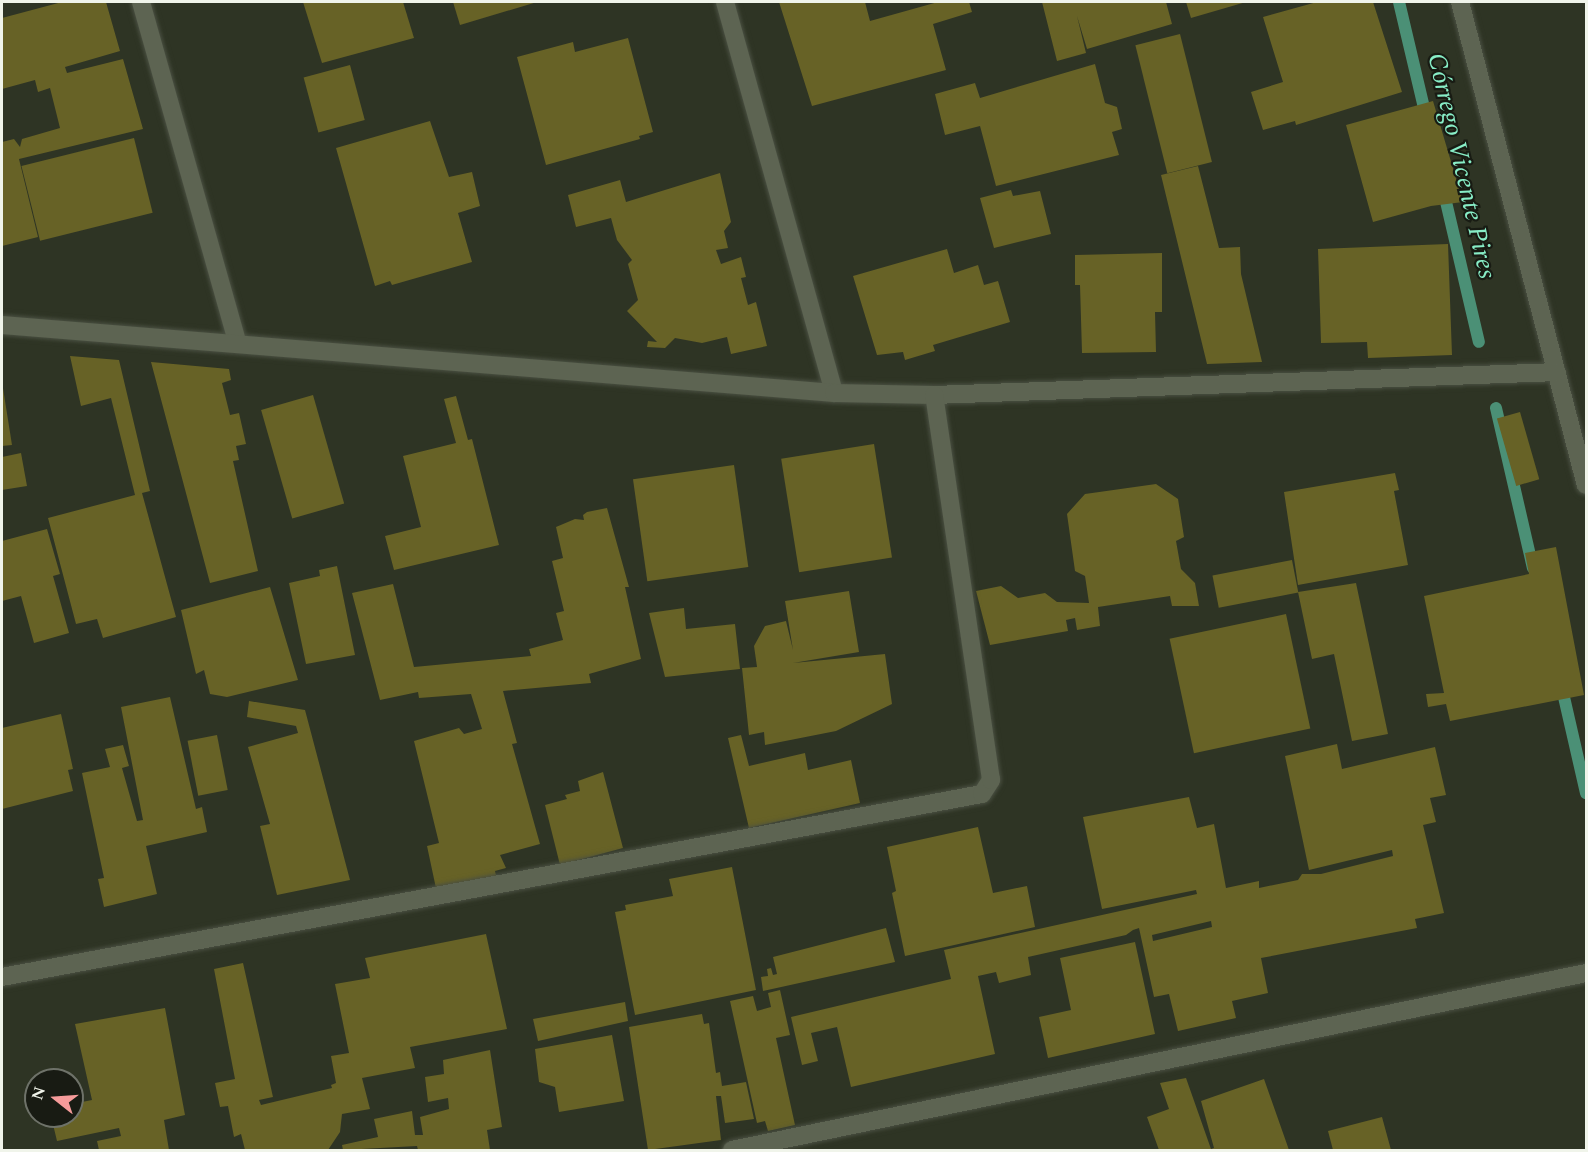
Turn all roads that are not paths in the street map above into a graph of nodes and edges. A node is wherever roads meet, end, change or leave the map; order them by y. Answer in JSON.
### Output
{"nodes":[{"id":1,"x":141,"y":2,"type":"edge"},
{"id":2,"x":725,"y":2,"type":"edge"},
{"id":3,"x":1460,"y":2,"type":"edge"},
{"id":4,"x":2,"y":325,"type":"edge"},
{"id":5,"x":238,"y":344,"type":"junction"},
{"id":6,"x":1557,"y":372,"type":"junction"},
{"id":7,"x":834,"y":393,"type":"junction"},
{"id":8,"x":934,"y":395,"type":"junction"},
{"id":9,"x":1587,"y":485,"type":"edge"},
{"id":10,"x":1587,"y":973,"type":"edge"},
{"id":11,"x":2,"y":976,"type":"edge"},
{"id":12,"x":732,"y":1150,"type":"edge"}],
"edges":[{"from":1,"to":5,"type":"street"},
{"from":2,"to":7,"type":"street"},
{"from":3,"to":6,"type":"street"},
{"from":4,"to":5,"type":"street"},
{"from":5,"to":7,"type":"street"},
{"from":6,"to":8,"type":"street"},
{"from":6,"to":9,"type":"street"},
{"from":7,"to":8,"type":"street"},
{"from":8,"to":11,"type":"street"},
{"from":10,"to":12,"type":"street"}]}
